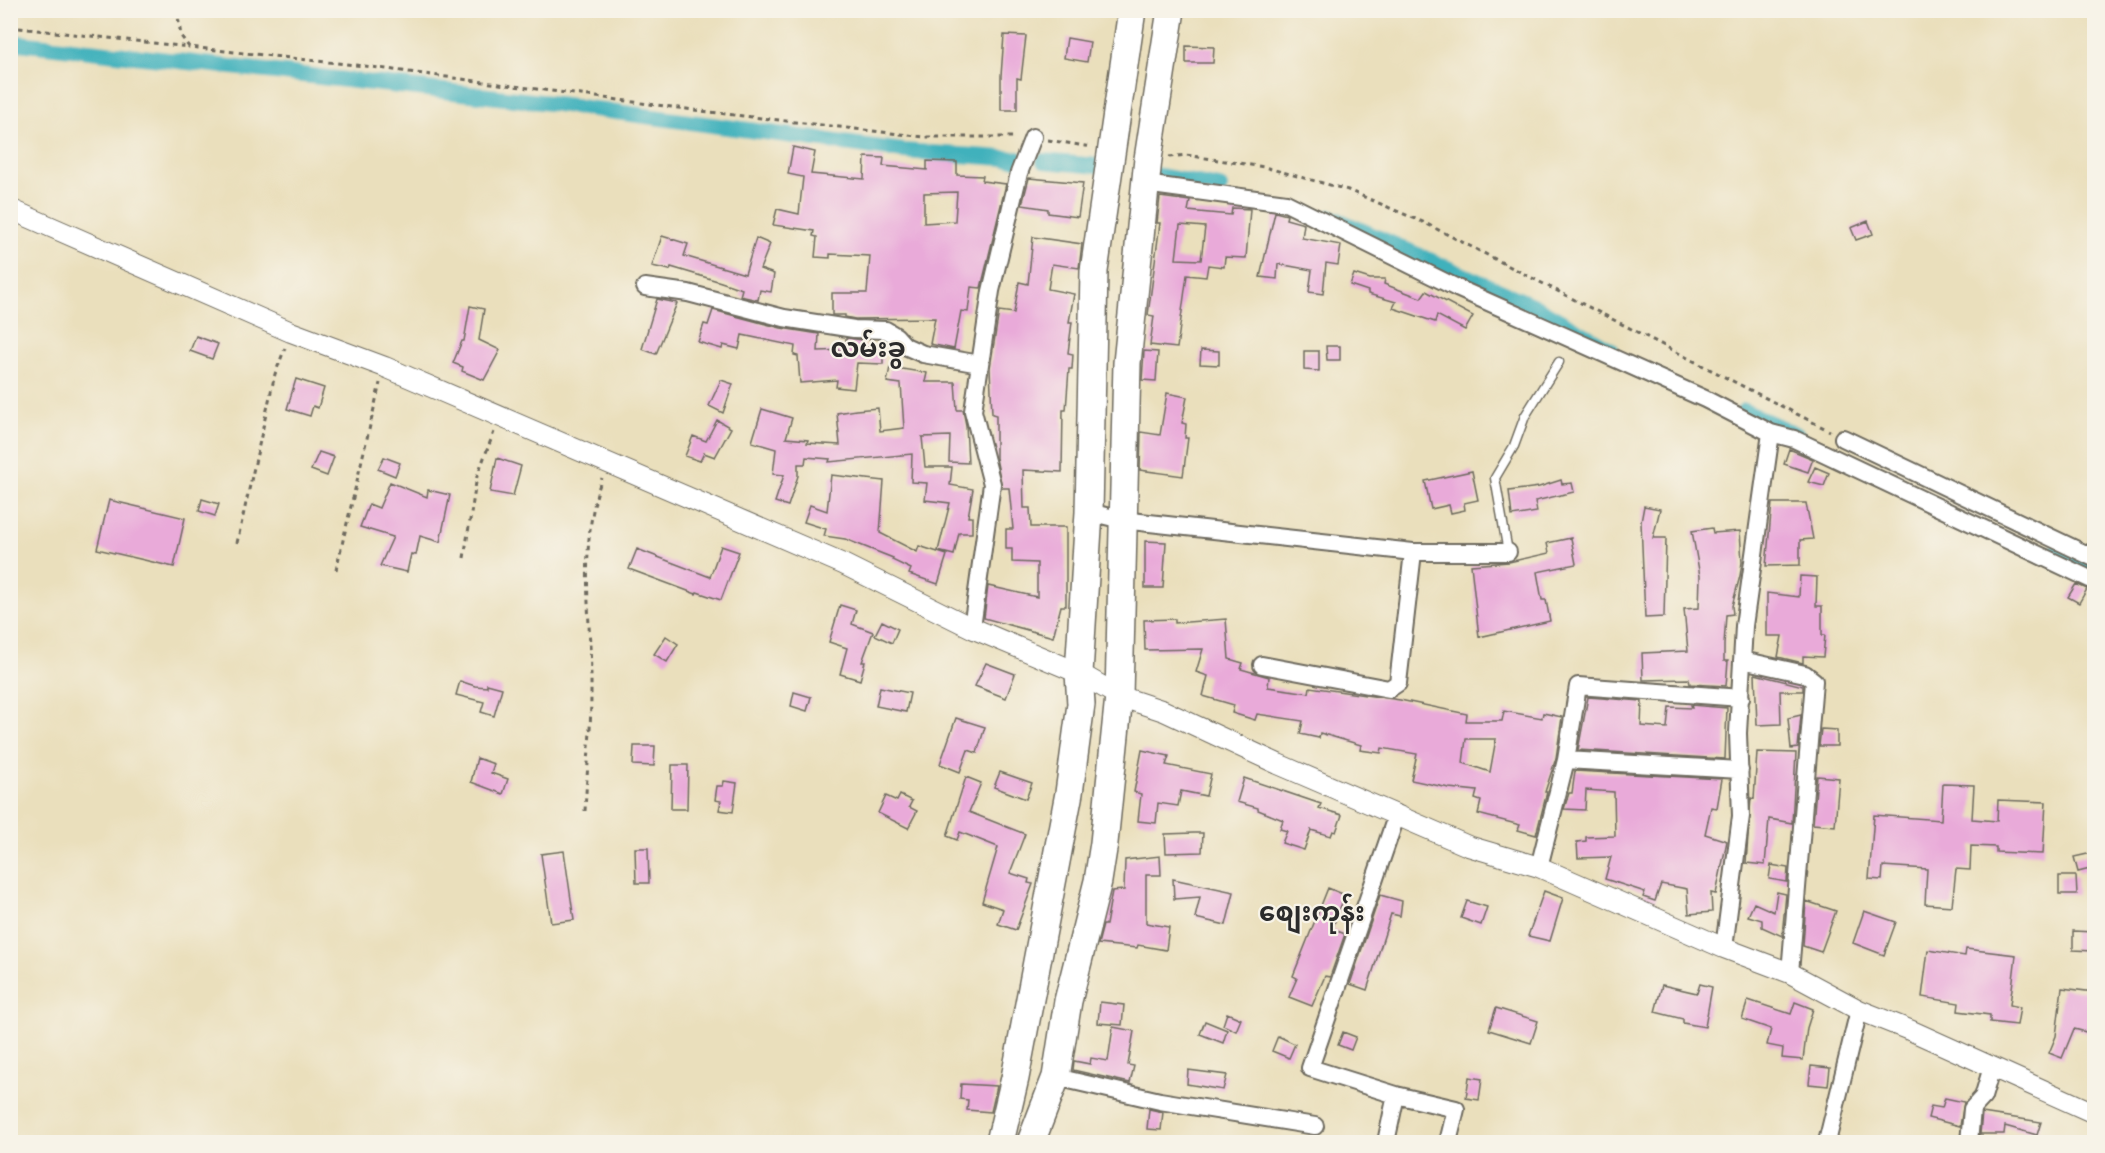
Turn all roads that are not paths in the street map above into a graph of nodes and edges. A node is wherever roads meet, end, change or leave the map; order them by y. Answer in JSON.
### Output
{"nodes":[{"id":1,"x":1132,"y":10,"type":"edge"},
{"id":2,"x":1171,"y":10,"type":"edge"},
{"id":3,"x":1033,"y":137,"type":"dead end"},
{"id":4,"x":1144,"y":191,"type":"junction"},
{"id":5,"x":10,"y":209,"type":"edge"},
{"id":6,"x":645,"y":287,"type":"dead end"},
{"id":7,"x":1559,"y":362,"type":"dead end"},
{"id":8,"x":980,"y":364,"type":"junction"},
{"id":9,"x":1771,"y":433,"type":"junction"},
{"id":10,"x":1843,"y":438,"type":"dead end"},
{"id":11,"x":1089,"y":512,"type":"junction"},
{"id":12,"x":1122,"y":520,"type":"junction"},
{"id":13,"x":1413,"y":552,"type":"junction"},
{"id":14,"x":1508,"y":552,"type":"joint"},
{"id":15,"x":2094,"y":558,"type":"edge"},
{"id":16,"x":2094,"y":581,"type":"edge"},
{"id":17,"x":972,"y":628,"type":"junction"},
{"id":18,"x":1742,"y":660,"type":"junction"},
{"id":19,"x":1262,"y":665,"type":"dead end"},
{"id":20,"x":1079,"y":673,"type":"junction"},
{"id":21,"x":1119,"y":696,"type":"junction"},
{"id":22,"x":1741,"y":698,"type":"junction"},
{"id":23,"x":1566,"y":760,"type":"junction"},
{"id":24,"x":1740,"y":770,"type":"junction"},
{"id":25,"x":1397,"y":814,"type":"junction"},
{"id":26,"x":1539,"y":867,"type":"junction"},
{"id":27,"x":1724,"y":948,"type":"junction"},
{"id":28,"x":1790,"y":973,"type":"junction"},
{"id":29,"x":1859,"y":1010,"type":"junction"},
{"id":30,"x":1992,"y":1067,"type":"junction"},
{"id":31,"x":1056,"y":1077,"type":"junction"},
{"id":32,"x":1396,"y":1095,"type":"junction"},
{"id":33,"x":2094,"y":1113,"type":"edge"},
{"id":34,"x":1315,"y":1126,"type":"dead end"},
{"id":35,"x":1000,"y":1143,"type":"edge"},
{"id":36,"x":1031,"y":1143,"type":"edge"},
{"id":37,"x":1386,"y":1143,"type":"edge"},
{"id":38,"x":1448,"y":1143,"type":"edge"},
{"id":39,"x":1827,"y":1143,"type":"edge"},
{"id":40,"x":1969,"y":1143,"type":"edge"}],
"edges":[{"from":1,"to":11,"type":"highway"},
{"from":2,"to":4,"type":"highway"},
{"from":3,"to":8,"type":"street"},
{"from":4,"to":9,"type":"street"},
{"from":4,"to":12,"type":"highway"},
{"from":5,"to":17,"type":"street"},
{"from":6,"to":8,"type":"street"},
{"from":7,"to":14,"type":"lane"},
{"from":8,"to":17,"type":"street"},
{"from":9,"to":16,"type":"street"},
{"from":9,"to":18,"type":"street"},
{"from":10,"to":15,"type":"street"},
{"from":11,"to":12,"type":"street"},
{"from":11,"to":20,"type":"highway"},
{"from":12,"to":13,"type":"street"},
{"from":12,"to":21,"type":"highway"},
{"from":13,"to":14,"type":"street"},
{"from":13,"to":19,"type":"street"},
{"from":17,"to":20,"type":"street"},
{"from":18,"to":22,"type":"street"},
{"from":18,"to":28,"type":"street"},
{"from":20,"to":21,"type":"street"},
{"from":20,"to":35,"type":"highway"},
{"from":21,"to":25,"type":"street"},
{"from":21,"to":31,"type":"highway"},
{"from":22,"to":23,"type":"street"},
{"from":22,"to":24,"type":"street"},
{"from":23,"to":24,"type":"street"},
{"from":23,"to":26,"type":"street"},
{"from":24,"to":27,"type":"street"},
{"from":25,"to":26,"type":"street"},
{"from":25,"to":32,"type":"street"},
{"from":26,"to":27,"type":"street"},
{"from":27,"to":28,"type":"street"},
{"from":28,"to":29,"type":"street"},
{"from":29,"to":30,"type":"street"},
{"from":29,"to":39,"type":"street"},
{"from":30,"to":33,"type":"street"},
{"from":30,"to":40,"type":"street"},
{"from":31,"to":34,"type":"street"},
{"from":31,"to":36,"type":"highway"},
{"from":32,"to":37,"type":"street"},
{"from":32,"to":38,"type":"street"}]}
